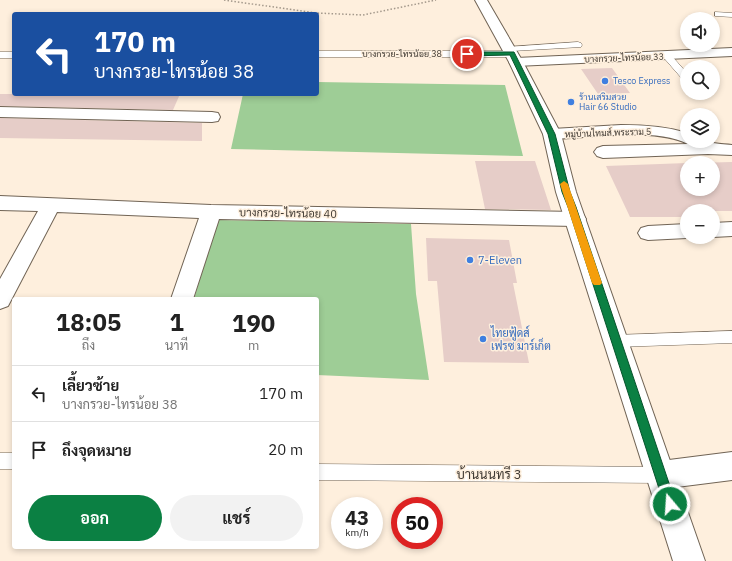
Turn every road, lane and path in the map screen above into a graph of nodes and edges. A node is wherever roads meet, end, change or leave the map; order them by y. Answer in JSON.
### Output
{"nodes":[{"id":1,"x":224,"y":0,"type":"edge"},
{"id":2,"x":436,"y":0,"type":"edge"},
{"id":3,"x":481,"y":0,"type":"edge"},
{"id":4,"x":309,"y":12,"type":"edge"},
{"id":5,"x":319,"y":13,"type":"edge"},
{"id":6,"x":720,"y":14,"type":"edge"},
{"id":7,"x":732,"y":15,"type":"edge"},
{"id":8,"x":578,"y":45,"type":"dead end"},
{"id":9,"x":732,"y":52,"type":"edge"},
{"id":10,"x":319,"y":54,"type":"edge"},
{"id":11,"x":0,"y":55,"type":"edge"},
{"id":12,"x":12,"y":55,"type":"edge"},
{"id":13,"x":513,"y":55,"type":"junction"},
{"id":14,"x":667,"y":56,"type":"junction"},
{"id":15,"x":680,"y":71,"type":"edge"},
{"id":16,"x":0,"y":112,"type":"edge"},
{"id":17,"x":212,"y":117,"type":"dead end"},
{"id":18,"x":552,"y":134,"type":"junction"},
{"id":19,"x":680,"y":136,"type":"edge"},
{"id":20,"x":680,"y":146,"type":"edge"},
{"id":21,"x":720,"y":148,"type":"edge"},
{"id":22,"x":732,"y":150,"type":"edge"},
{"id":23,"x":603,"y":152,"type":"dead end"},
{"id":24,"x":0,"y":203,"type":"edge"},
{"id":25,"x":52,"y":204,"type":"junction"},
{"id":26,"x":211,"y":212,"type":"junction"},
{"id":27,"x":576,"y":219,"type":"junction"},
{"id":28,"x":732,"y":229,"type":"edge"},
{"id":29,"x":720,"y":230,"type":"edge"},
{"id":30,"x":680,"y":231,"type":"edge"},
{"id":31,"x":648,"y":233,"type":"dead end"},
{"id":32,"x":183,"y":297,"type":"edge"},
{"id":33,"x":0,"y":300,"type":"edge"},
{"id":34,"x":732,"y":337,"type":"edge"},
{"id":35,"x":616,"y":341,"type":"junction"},
{"id":36,"x":0,"y":461,"type":"edge"},
{"id":37,"x":12,"y":461,"type":"edge"},
{"id":38,"x":732,"y":466,"type":"edge"},
{"id":39,"x":319,"y":472,"type":"edge"},
{"id":40,"x":661,"y":475,"type":"junction"},
{"id":41,"x":689,"y":561,"type":"edge"}],
"edges":[{"from":1,"to":4,"type":"path"},
{"from":2,"to":5,"type":"path"},
{"from":3,"to":13,"type":"street"},
{"from":6,"to":7,"type":"lane"},
{"from":8,"to":13,"type":"lane","name":"บางกรวย-ไทรน้อย 38"},
{"from":9,"to":14,"type":"street","name":"บางกรวย-ไทรน้อย 33"},
{"from":10,"to":13,"type":"lane","name":"บางกรวย-ไทรน้อย 38"},
{"from":11,"to":12,"type":"lane"},
{"from":13,"to":14,"type":"street","name":"บางกรวย-ไทรน้อย 33"},
{"from":13,"to":18,"type":"street"},
{"from":14,"to":15,"type":"lane"},
{"from":16,"to":17,"type":"street"},
{"from":18,"to":19,"type":"street","name":"หมู่บ้านไทมส์ พระราม 5"},
{"from":18,"to":27,"type":"street"},
{"from":20,"to":23,"type":"street"},
{"from":21,"to":22,"type":"street"},
{"from":24,"to":25,"type":"street","name":"บางกรวย-ไทรน้อย 40"},
{"from":25,"to":26,"type":"street","name":"บางกรวย-ไทรน้อย 40"},
{"from":25,"to":33,"type":"street"},
{"from":26,"to":27,"type":"street","name":"บางกรวย-ไทรน้อย 40"},
{"from":26,"to":32,"type":"street"},
{"from":27,"to":35,"type":"street"},
{"from":28,"to":29,"type":"street"},
{"from":30,"to":31,"type":"street"},
{"from":34,"to":35,"type":"lane"},
{"from":35,"to":40,"type":"street"},
{"from":36,"to":37,"type":"lane"},
{"from":38,"to":40,"type":"street"},
{"from":39,"to":40,"type":"lane","name":"บ้านนนทรี 3"},
{"from":40,"to":41,"type":"street"}]}
